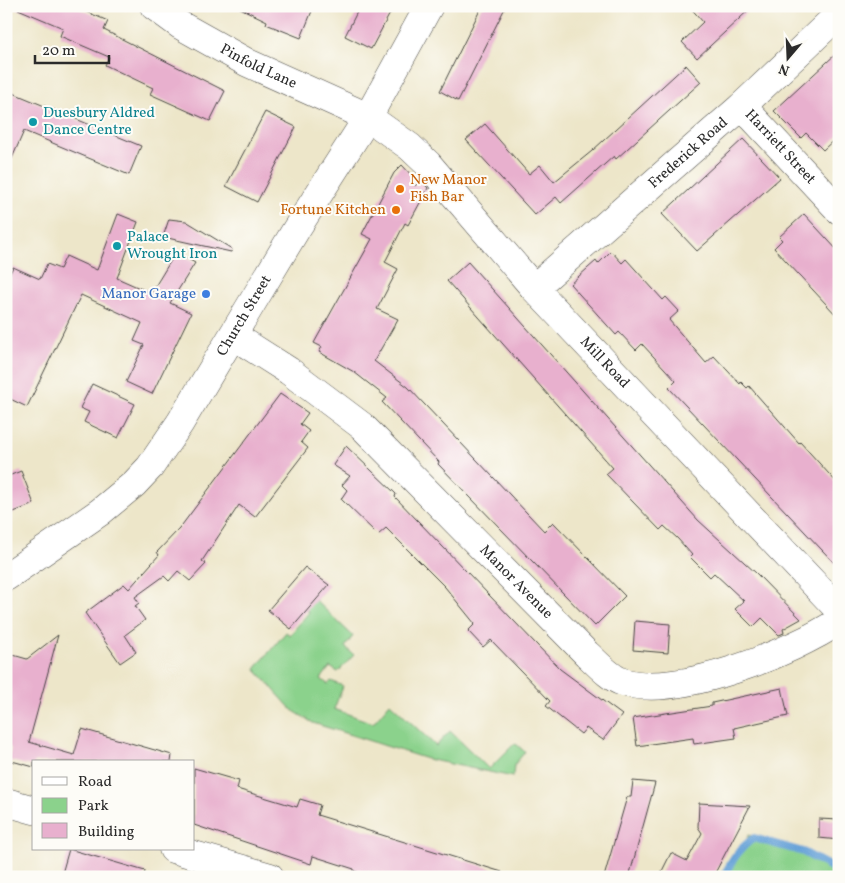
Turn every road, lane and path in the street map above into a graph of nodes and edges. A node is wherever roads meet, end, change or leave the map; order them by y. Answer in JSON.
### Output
{"nodes":[{"id":1,"x":429,"y":6,"type":"edge"},
{"id":2,"x":158,"y":8,"type":"edge"},
{"id":3,"x":839,"y":14,"type":"edge"},
{"id":4,"x":742,"y":106,"type":"junction"},
{"id":5,"x":368,"y":117,"type":"junction"},
{"id":6,"x":839,"y":210,"type":"edge"},
{"id":7,"x":534,"y":288,"type":"junction"},
{"id":8,"x":234,"y":336,"type":"junction"},
{"id":9,"x":6,"y":577,"type":"edge"},
{"id":10,"x":839,"y":610,"type":"edge"},
{"id":11,"x":839,"y":621,"type":"edge"},
{"id":12,"x":6,"y":802,"type":"edge"},
{"id":13,"x":32,"y":809,"type":"edge"},
{"id":14,"x":176,"y":850,"type":"edge"},
{"id":15,"x":270,"y":877,"type":"edge"}],
"edges":[{"from":1,"to":5,"type":"street","name":"Church Street"},
{"from":2,"to":5,"type":"street","name":"Pinfold Lane"},
{"from":3,"to":4,"type":"street","name":"Frederick Road"},
{"from":4,"to":6,"type":"street","name":"Harriett Street"},
{"from":4,"to":7,"type":"street","name":"Frederick Road"},
{"from":5,"to":7,"type":"street","name":"Mill Road"},
{"from":5,"to":8,"type":"street","name":"Church Street"},
{"from":7,"to":10,"type":"street","name":"Mill Road"},
{"from":8,"to":9,"type":"street","name":"Church Street"},
{"from":8,"to":11,"type":"street","name":"Manor Avenue"},
{"from":12,"to":13,"type":"street"},
{"from":14,"to":15,"type":"street"}]}
